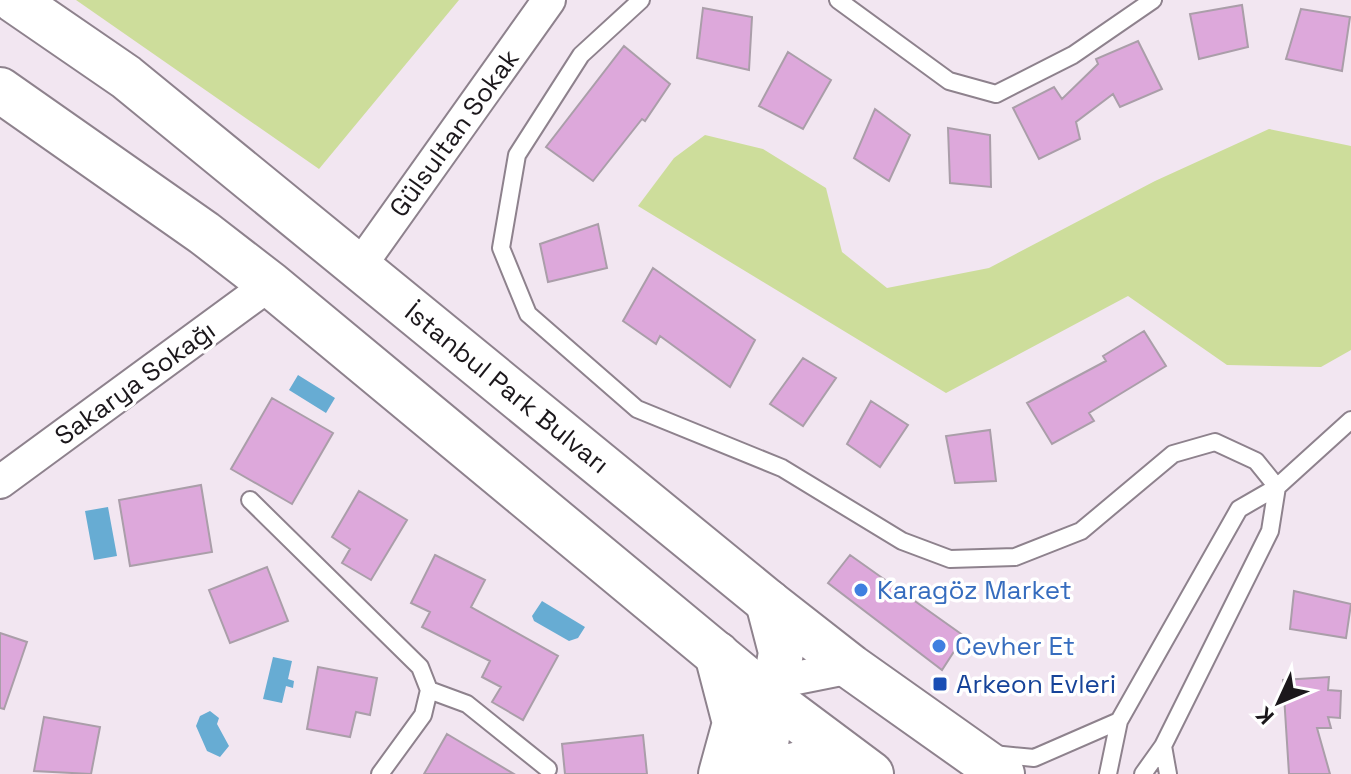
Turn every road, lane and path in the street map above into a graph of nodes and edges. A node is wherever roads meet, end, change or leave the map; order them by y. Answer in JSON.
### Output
{"nodes":[{"id":1,"x":14,"y":0,"type":"edge"},
{"id":2,"x":549,"y":0,"type":"edge"},
{"id":3,"x":641,"y":0,"type":"edge"},
{"id":4,"x":838,"y":0,"type":"edge"},
{"id":5,"x":1153,"y":0,"type":"edge"},
{"id":6,"x":0,"y":90,"type":"edge"},
{"id":7,"x":359,"y":267,"type":"junction"},
{"id":8,"x":270,"y":284,"type":"junction"},
{"id":9,"x":1349,"y":426,"type":"edge"},
{"id":10,"x":0,"y":482,"type":"edge"},
{"id":11,"x":1277,"y":487,"type":"junction"},
{"id":12,"x":250,"y":500,"type":"dead end"},
{"id":13,"x":768,"y":602,"type":"junction"},
{"id":14,"x":851,"y":667,"type":"junction"},
{"id":15,"x":429,"y":690,"type":"junction"},
{"id":16,"x":764,"y":703,"type":"junction"},
{"id":17,"x":1119,"y":721,"type":"junction"},
{"id":18,"x":1163,"y":746,"type":"junction"},
{"id":19,"x":987,"y":763,"type":"edge"},
{"id":20,"x":548,"y":769,"type":"dead end"},
{"id":21,"x":380,"y":774,"type":"edge"},
{"id":22,"x":721,"y":774,"type":"edge"},
{"id":23,"x":762,"y":774,"type":"edge"},
{"id":24,"x":837,"y":774,"type":"edge"},
{"id":25,"x":871,"y":774,"type":"edge"},
{"id":26,"x":1108,"y":774,"type":"edge"},
{"id":27,"x":1143,"y":774,"type":"edge"},
{"id":28,"x":1168,"y":774,"type":"edge"}],
"edges":[{"from":1,"to":7,"type":"main road","name":"İstanbul Park Bulvarı"},
{"from":2,"to":7,"type":"street","name":"Gülsultan Sokak"},
{"from":3,"to":11,"type":"lane"},
{"from":4,"to":5,"type":"lane"},
{"from":6,"to":8,"type":"main road"},
{"from":7,"to":13,"type":"main road","name":"İstanbul Park Bulvarı"},
{"from":8,"to":10,"type":"street","name":"Sakarya Sokağı"},
{"from":8,"to":16,"type":"main road"},
{"from":9,"to":11,"type":"lane"},
{"from":11,"to":17,"type":"lane"},
{"from":11,"to":18,"type":"lane"},
{"from":12,"to":15,"type":"lane"},
{"from":13,"to":14,"type":"main road","name":"İstanbul Park Bulvarı"},
{"from":13,"to":16,"type":"main road"},
{"from":14,"to":16,"type":"street"},
{"from":14,"to":19,"type":"main road","name":"İstanbul Park Bulvarı"},
{"from":15,"to":20,"type":"lane"},
{"from":15,"to":21,"type":"lane"},
{"from":16,"to":22,"type":"main road"},
{"from":16,"to":23,"type":"main road"},
{"from":16,"to":25,"type":"main road"},
{"from":17,"to":19,"type":"lane"},
{"from":17,"to":26,"type":"lane"},
{"from":18,"to":27,"type":"lane"},
{"from":18,"to":28,"type":"lane"},
{"from":23,"to":24,"type":"main road"}]}
